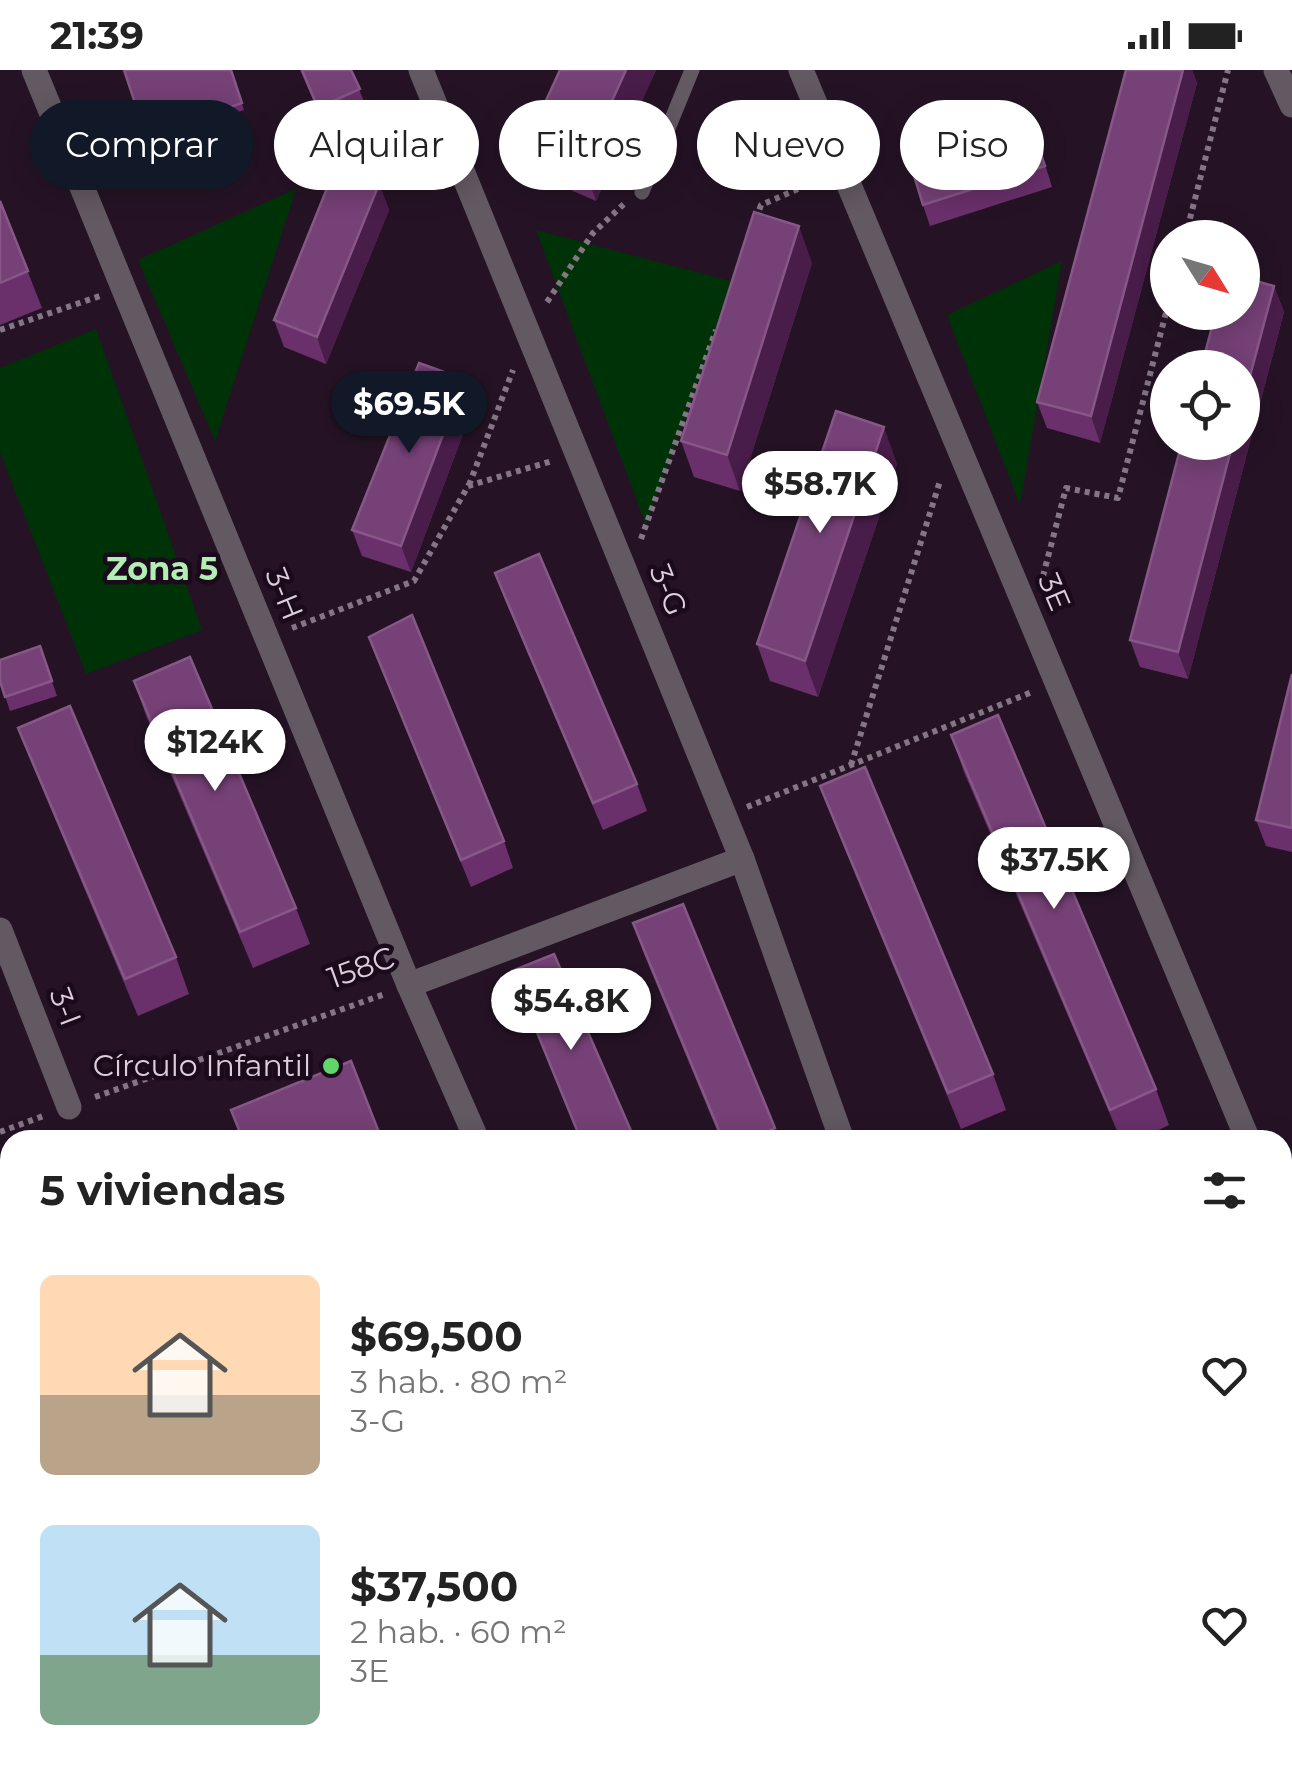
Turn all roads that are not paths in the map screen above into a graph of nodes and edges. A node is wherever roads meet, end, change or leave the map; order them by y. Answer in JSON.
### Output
{"nodes":[{"id":1,"x":34,"y":70,"type":"edge"},
{"id":2,"x":420,"y":70,"type":"edge"},
{"id":3,"x":692,"y":70,"type":"edge"},
{"id":4,"x":801,"y":70,"type":"edge"},
{"id":5,"x":1276,"y":70,"type":"edge"},
{"id":6,"x":1292,"y":105,"type":"edge"},
{"id":7,"x":642,"y":192,"type":"dead end"},
{"id":8,"x":742,"y":859,"type":"junction"},
{"id":9,"x":0,"y":930,"type":"edge"},
{"id":10,"x":409,"y":985,"type":"junction"},
{"id":11,"x":69,"y":1107,"type":"road end"},
{"id":12,"x":474,"y":1130,"type":"edge"},
{"id":13,"x":838,"y":1130,"type":"edge"},
{"id":14,"x":1244,"y":1130,"type":"edge"}],
"edges":[{"from":1,"to":10,"type":"street","name":"3-H"},
{"from":2,"to":8,"type":"street","name":"3-G"},
{"from":3,"to":7,"type":"lane"},
{"from":4,"to":14,"type":"street","name":"3E"},
{"from":5,"to":6,"type":"street"},
{"from":8,"to":10,"type":"street","name":"158C"},
{"from":8,"to":13,"type":"street","name":"3-G"},
{"from":9,"to":11,"type":"street","name":"3-I"},
{"from":10,"to":12,"type":"street","name":"3-H"}]}
